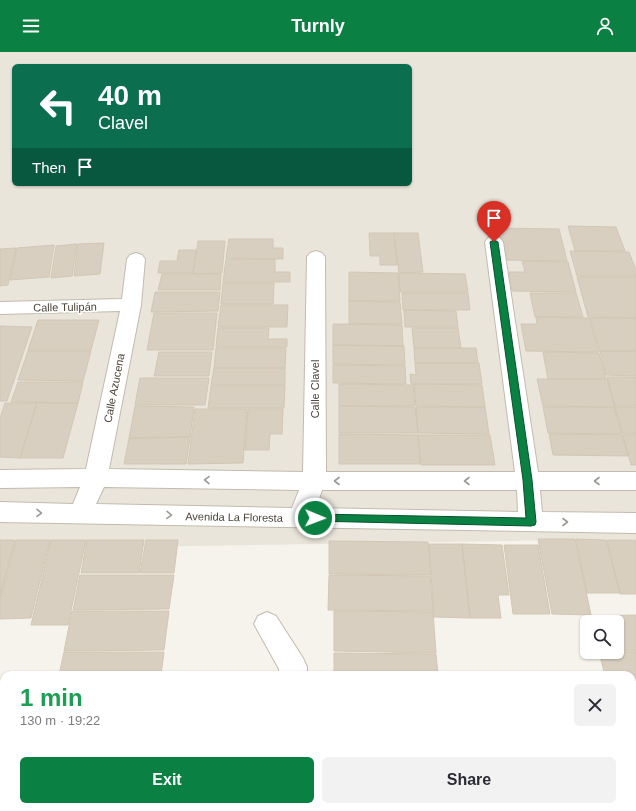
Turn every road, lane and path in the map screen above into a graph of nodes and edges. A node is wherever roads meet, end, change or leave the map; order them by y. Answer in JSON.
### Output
{"nodes":[{"id":1,"x":494,"y":242,"type":"dead end"},
{"id":2,"x":316,"y":257,"type":"dead end"},
{"id":3,"x":136,"y":259,"type":"dead end"},
{"id":4,"x":131,"y":306,"type":"junction"},
{"id":5,"x":0,"y":308,"type":"edge"},
{"id":6,"x":96,"y":478,"type":"junction"},
{"id":7,"x":0,"y":479,"type":"edge"},
{"id":8,"x":528,"y":480,"type":"junction"},
{"id":9,"x":636,"y":481,"type":"edge"},
{"id":10,"x":314,"y":482,"type":"junction"},
{"id":11,"x":0,"y":512,"type":"edge"},
{"id":12,"x":80,"y":514,"type":"junction"},
{"id":13,"x":300,"y":518,"type":"junction"},
{"id":14,"x":531,"y":522,"type":"junction"},
{"id":15,"x":636,"y":523,"type":"edge"},
{"id":16,"x":266,"y":624,"type":"dead end"},
{"id":17,"x":293,"y":671,"type":"edge"}],
"edges":[{"from":1,"to":8,"type":"street"},
{"from":2,"to":10,"type":"street","name":"Calle Clavel"},
{"from":3,"to":4,"type":"street","name":"Calle Azucena"},
{"from":4,"to":5,"type":"street","name":"Calle Tulipán"},
{"from":4,"to":6,"type":"street","name":"Calle Azucena"},
{"from":6,"to":7,"type":"street"},
{"from":10,"to":6,"type":"street","one_way":true},
{"from":6,"to":12,"type":"street","name":"Calle Azucena"},
{"from":9,"to":8,"type":"street","one_way":true},
{"from":8,"to":10,"type":"street","one_way":true},
{"from":8,"to":14,"type":"street"},
{"from":10,"to":13,"type":"street","name":"Calle Clavel"},
{"from":11,"to":12,"type":"street","name":"Avenida La Floresta","one_way":true},
{"from":12,"to":13,"type":"street","name":"Avenida La Floresta","one_way":true},
{"from":13,"to":14,"type":"street","name":"Avenida La Floresta"},
{"from":14,"to":15,"type":"street","name":"Avenida La Floresta","one_way":true},
{"from":16,"to":17,"type":"street"}]}
